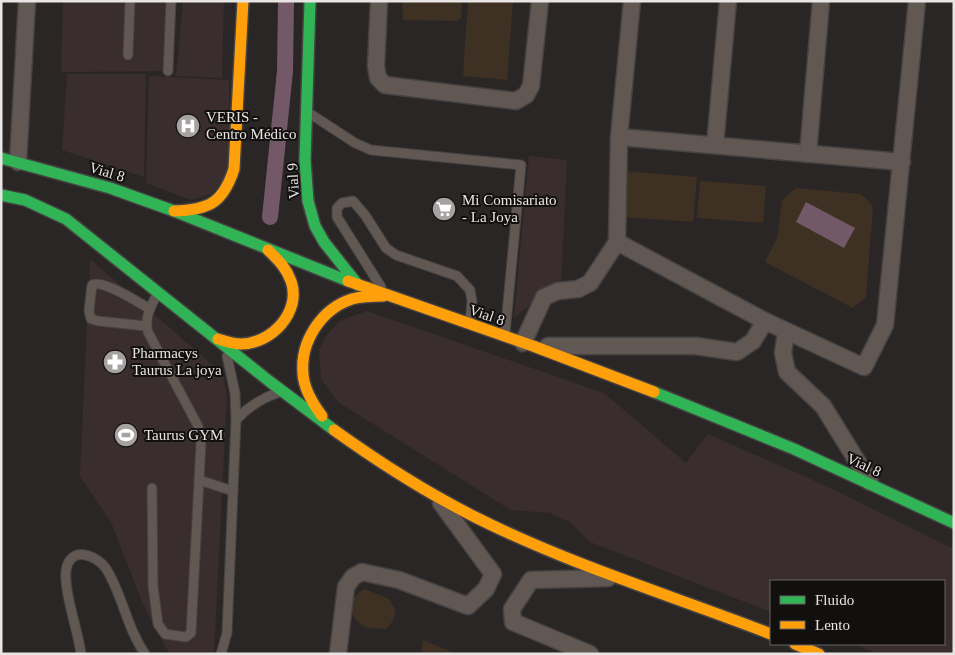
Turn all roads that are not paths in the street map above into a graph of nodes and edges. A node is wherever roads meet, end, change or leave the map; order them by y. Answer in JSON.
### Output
{"nodes":[{"id":1,"x":27,"y":1,"type":"edge"},
{"id":2,"x":130,"y":1,"type":"edge"},
{"id":3,"x":171,"y":1,"type":"edge"},
{"id":4,"x":242,"y":1,"type":"edge"},
{"id":5,"x":310,"y":1,"type":"edge"},
{"id":6,"x":379,"y":1,"type":"edge"},
{"id":7,"x":540,"y":1,"type":"edge"},
{"id":8,"x":632,"y":1,"type":"edge"},
{"id":9,"x":728,"y":1,"type":"edge"},
{"id":10,"x":821,"y":1,"type":"edge"},
{"id":11,"x":916,"y":1,"type":"edge"},
{"id":12,"x":128,"y":56,"type":"dead end"},
{"id":13,"x":168,"y":71,"type":"dead end"},
{"id":14,"x":307,"y":111,"type":"junction"},
{"id":15,"x":619,"y":137,"type":"junction"},
{"id":16,"x":715,"y":145,"type":"junction"},
{"id":17,"x":808,"y":154,"type":"junction"},
{"id":18,"x":1,"y":158,"type":"edge"},
{"id":19,"x":18,"y":162,"type":"junction"},
{"id":20,"x":902,"y":162,"type":"junction"},
{"id":21,"x":1,"y":195,"type":"edge"},
{"id":22,"x":174,"y":211,"type":"junction"},
{"id":23,"x":617,"y":242,"type":"junction"},
{"id":24,"x":260,"y":246,"type":"junction"},
{"id":25,"x":358,"y":284,"type":"junction"},
{"id":26,"x":159,"y":292,"type":"junction"},
{"id":27,"x":387,"y":295,"type":"junction"},
{"id":28,"x":401,"y":300,"type":"junction"},
{"id":29,"x":150,"y":309,"type":"junction"},
{"id":30,"x":765,"y":321,"type":"junction"},
{"id":31,"x":469,"y":325,"type":"junction"},
{"id":32,"x":146,"y":326,"type":"junction"},
{"id":33,"x":786,"y":332,"type":"junction"},
{"id":34,"x":504,"y":336,"type":"junction"},
{"id":35,"x":220,"y":342,"type":"junction"},
{"id":36,"x":528,"y":344,"type":"junction"},
{"id":37,"x":282,"y":391,"type":"junction"},
{"id":38,"x":236,"y":420,"type":"junction"},
{"id":39,"x":332,"y":428,"type":"junction"},
{"id":40,"x":198,"y":480,"type":"junction"},
{"id":41,"x":872,"y":484,"type":"junction"},
{"id":42,"x":152,"y":488,"type":"dead end"},
{"id":43,"x":233,"y":491,"type":"junction"},
{"id":44,"x":437,"y":497,"type":"junction"},
{"id":45,"x":954,"y":523,"type":"edge"},
{"id":46,"x":620,"y":578,"type":"junction"},
{"id":47,"x":770,"y":634,"type":"edge"},
{"id":48,"x":796,"y":647,"type":"edge"},
{"id":49,"x":81,"y":654,"type":"edge"},
{"id":50,"x":145,"y":654,"type":"edge"},
{"id":51,"x":221,"y":654,"type":"edge"},
{"id":52,"x":338,"y":654,"type":"edge"},
{"id":53,"x":590,"y":654,"type":"edge"},
{"id":54,"x":819,"y":654,"type":"edge"}],
"edges":[{"from":1,"to":19,"type":"street"},
{"from":2,"to":12,"type":"lane"},
{"from":3,"to":13,"type":"lane"},
{"from":4,"to":22,"type":"main road"},
{"from":5,"to":14,"type":"main road","name":"Vial 9"},
{"from":6,"to":7,"type":"street"},
{"from":8,"to":15,"type":"street"},
{"from":9,"to":16,"type":"street"},
{"from":10,"to":17,"type":"street"},
{"from":11,"to":20,"type":"street"},
{"from":14,"to":25,"type":"main road","name":"Vial 9"},
{"from":14,"to":34,"type":"lane"},
{"from":15,"to":16,"type":"street"},
{"from":15,"to":23,"type":"street"},
{"from":16,"to":17,"type":"street"},
{"from":17,"to":20,"type":"street"},
{"from":18,"to":19,"type":"main road","name":"Vial 8"},
{"from":19,"to":22,"type":"main road","name":"Vial 8"},
{"from":20,"to":33,"type":"street"},
{"from":21,"to":26,"type":"main road"},
{"from":22,"to":24,"type":"main road","name":"Vial 8"},
{"from":23,"to":30,"type":"street"},
{"from":23,"to":36,"type":"street"},
{"from":24,"to":25,"type":"main road","name":"Vial 8"},
{"from":24,"to":35,"type":"main road"},
{"from":25,"to":27,"type":"main road","name":"Vial 8"},
{"from":26,"to":29,"type":"lane"},
{"from":26,"to":35,"type":"main road"},
{"from":27,"to":28,"type":"main road","name":"Vial 8"},
{"from":27,"to":31,"type":"lane"},
{"from":28,"to":31,"type":"main road","name":"Vial 8"},
{"from":28,"to":39,"type":"main road"},
{"from":29,"to":32,"type":"lane"},
{"from":29,"to":32,"type":"lane"},
{"from":30,"to":33,"type":"street"},
{"from":30,"to":36,"type":"street"},
{"from":31,"to":34,"type":"main road","name":"Vial 8"},
{"from":32,"to":40,"type":"lane"},
{"from":33,"to":41,"type":"street"},
{"from":34,"to":36,"type":"main road","name":"Vial 8"},
{"from":35,"to":37,"type":"main road"},
{"from":35,"to":38,"type":"lane"},
{"from":36,"to":41,"type":"main road","name":"Vial 8"},
{"from":37,"to":38,"type":"lane"},
{"from":37,"to":39,"type":"main road"},
{"from":38,"to":43,"type":"lane"},
{"from":39,"to":44,"type":"main road"},
{"from":40,"to":42,"type":"lane"},
{"from":40,"to":43,"type":"lane"},
{"from":41,"to":45,"type":"main road","name":"Vial 8"},
{"from":43,"to":51,"type":"lane"},
{"from":44,"to":46,"type":"main road"},
{"from":44,"to":52,"type":"street"},
{"from":46,"to":47,"type":"main road"},
{"from":46,"to":53,"type":"street"},
{"from":48,"to":54,"type":"main road"},
{"from":49,"to":50,"type":"lane"}]}
